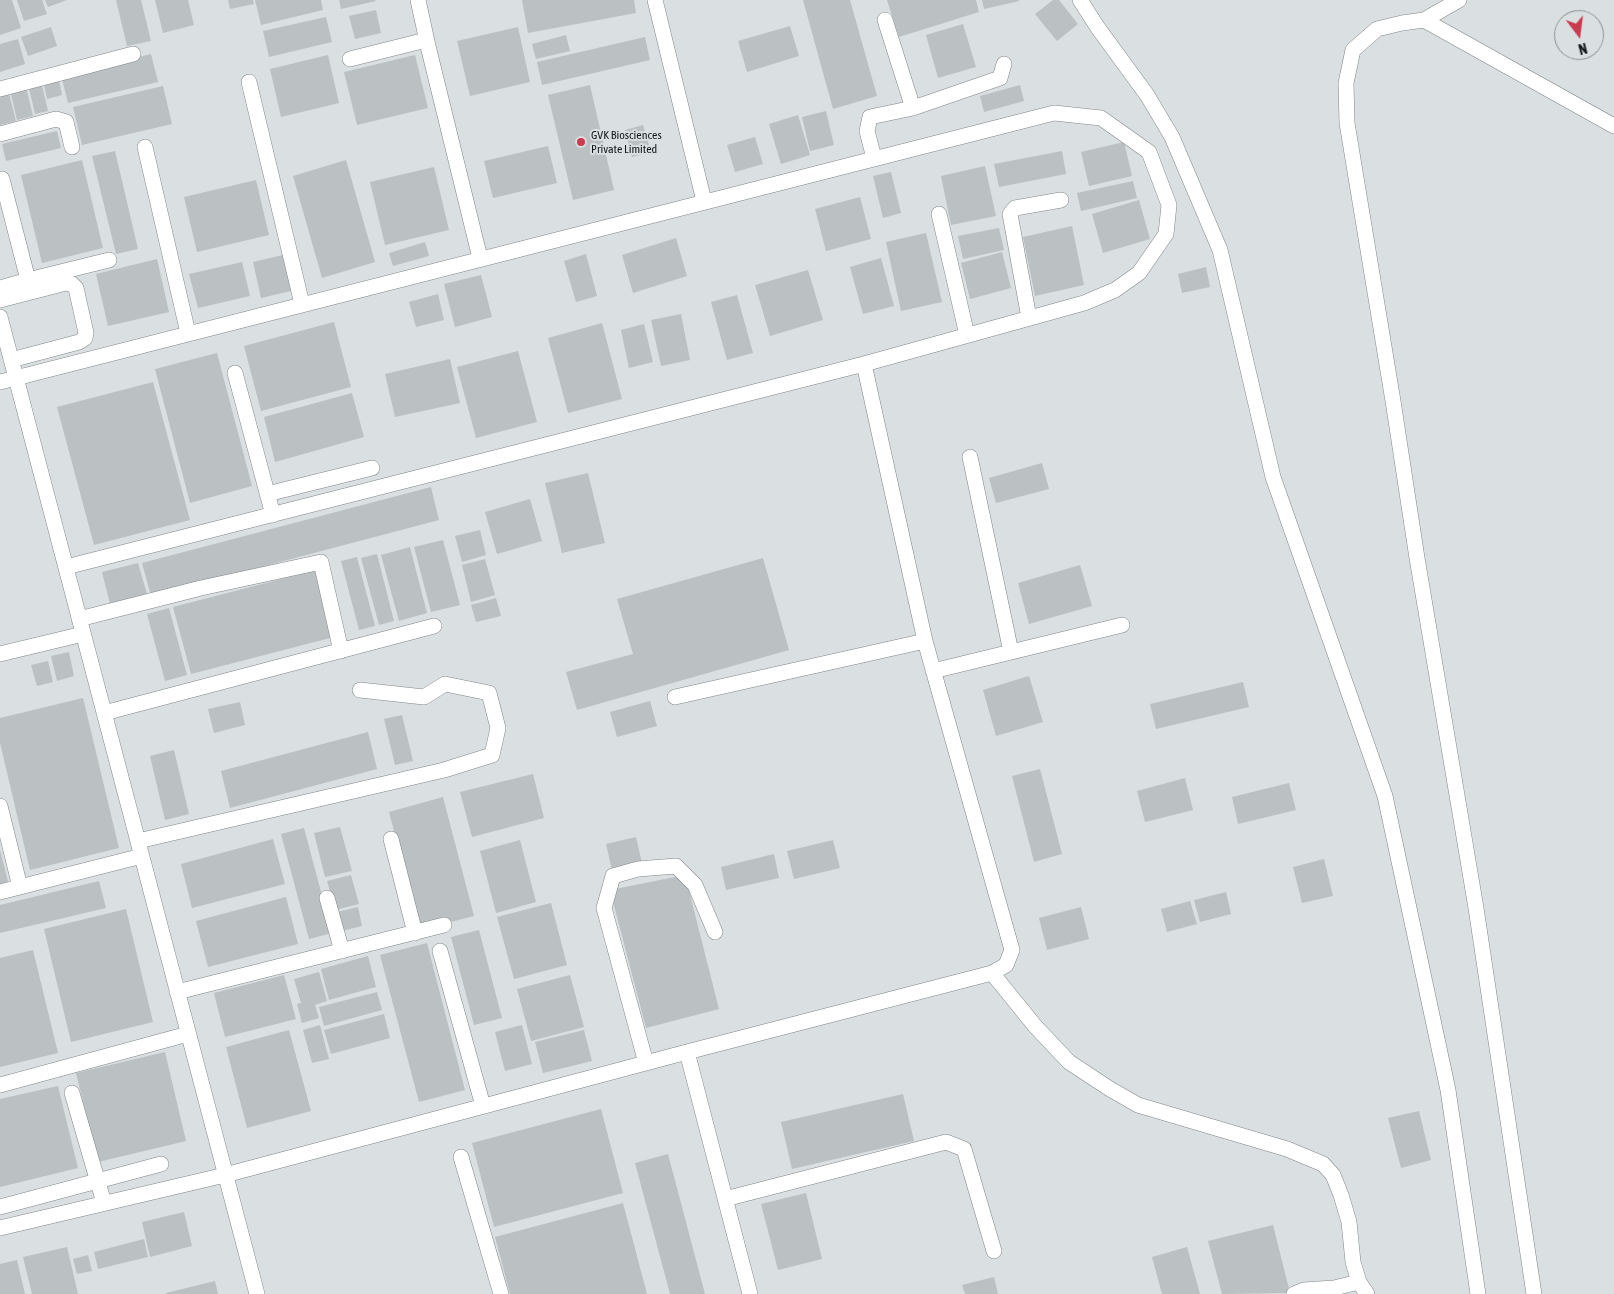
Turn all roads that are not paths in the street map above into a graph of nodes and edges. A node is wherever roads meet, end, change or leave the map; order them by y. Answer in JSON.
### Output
{"nodes":[{"id":1,"x":418,"y":0,"type":"edge"},
{"id":2,"x":655,"y":0,"type":"edge"},
{"id":3,"x":1080,"y":0,"type":"edge"},
{"id":4,"x":1460,"y":0,"type":"edge"},
{"id":5,"x":886,"y":20,"type":"dead end"},
{"id":6,"x":1424,"y":20,"type":"junction"},
{"id":7,"x":426,"y":40,"type":"junction"},
{"id":8,"x":133,"y":54,"type":"dead end"},
{"id":9,"x":350,"y":59,"type":"dead end"},
{"id":10,"x":1004,"y":64,"type":"dead end"},
{"id":11,"x":249,"y":82,"type":"dead end"},
{"id":12,"x":0,"y":89,"type":"edge"},
{"id":13,"x":913,"y":108,"type":"junction"},
{"id":14,"x":1614,"y":126,"type":"edge"},
{"id":15,"x":0,"y":134,"type":"edge"},
{"id":16,"x":1172,"y":137,"type":"junction"},
{"id":17,"x":72,"y":147,"type":"dead end"},
{"id":18,"x":145,"y":147,"type":"dead end"},
{"id":19,"x":1149,"y":152,"type":"junction"},
{"id":20,"x":874,"y":158,"type":"junction"},
{"id":21,"x":2,"y":179,"type":"dead end"},
{"id":22,"x":1061,"y":200,"type":"dead end"},
{"id":23,"x":704,"y":201,"type":"junction"},
{"id":24,"x":939,"y":214,"type":"dead end"},
{"id":25,"x":480,"y":258,"type":"junction"},
{"id":26,"x":109,"y":260,"type":"dead end"},
{"id":27,"x":28,"y":280,"type":"junction"},
{"id":28,"x":0,"y":288,"type":"edge"},
{"id":29,"x":0,"y":300,"type":"edge"},
{"id":30,"x":302,"y":304,"type":"junction"},
{"id":31,"x":0,"y":317,"type":"edge"},
{"id":32,"x":1029,"y":318,"type":"junction"},
{"id":33,"x":188,"y":333,"type":"junction"},
{"id":34,"x":967,"y":335,"type":"junction"},
{"id":35,"x":11,"y":360,"type":"junction"},
{"id":36,"x":864,"y":364,"type":"junction"},
{"id":37,"x":235,"y":373,"type":"dead end"},
{"id":38,"x":16,"y":378,"type":"junction"},
{"id":39,"x":0,"y":382,"type":"edge"},
{"id":40,"x":970,"y":457,"type":"dead end"},
{"id":41,"x":372,"y":468,"type":"dead end"},
{"id":42,"x":268,"y":494,"type":"junction"},
{"id":43,"x":273,"y":515,"type":"junction"},
{"id":44,"x":66,"y":567,"type":"junction"},
{"id":45,"x":1122,"y":625,"type":"dead end"},
{"id":46,"x":81,"y":626,"type":"junction"},
{"id":47,"x":434,"y":626,"type":"dead end"},
{"id":48,"x":925,"y":641,"type":"junction"},
{"id":49,"x":341,"y":651,"type":"junction"},
{"id":50,"x":1011,"y":652,"type":"junction"},
{"id":51,"x":0,"y":654,"type":"edge"},
{"id":52,"x":933,"y":671,"type":"junction"},
{"id":53,"x":360,"y":690,"type":"dead end"},
{"id":54,"x":675,"y":697,"type":"dead end"},
{"id":55,"x":104,"y":713,"type":"junction"},
{"id":56,"x":0,"y":806,"type":"edge"},
{"id":57,"x":391,"y":839,"type":"dead end"},
{"id":58,"x":138,"y":841,"type":"junction"},
{"id":59,"x":142,"y":856,"type":"junction"},
{"id":60,"x":20,"y":887,"type":"junction"},
{"id":61,"x":0,"y":892,"type":"edge"},
{"id":62,"x":327,"y":898,"type":"dead end"},
{"id":63,"x":444,"y":925,"type":"dead end"},
{"id":64,"x":715,"y":932,"type":"dead end"},
{"id":65,"x":415,"y":933,"type":"junction"},
{"id":66,"x":342,"y":951,"type":"junction"},
{"id":67,"x":440,"y":951,"type":"dead end"},
{"id":68,"x":992,"y":973,"type":"junction"},
{"id":69,"x":177,"y":992,"type":"junction"},
{"id":70,"x":188,"y":1034,"type":"junction"},
{"id":71,"x":688,"y":1052,"type":"junction"},
{"id":72,"x":646,"y":1063,"type":"junction"},
{"id":73,"x":0,"y":1085,"type":"edge"},
{"id":74,"x":72,"y":1093,"type":"dead end"},
{"id":75,"x":483,"y":1106,"type":"junction"},
{"id":76,"x":461,"y":1157,"type":"dead end"},
{"id":77,"x":225,"y":1175,"type":"junction"},
{"id":78,"x":98,"y":1180,"type":"junction"},
{"id":79,"x":160,"y":1190,"type":"junction"},
{"id":80,"x":726,"y":1199,"type":"junction"},
{"id":81,"x":104,"y":1204,"type":"junction"},
{"id":82,"x":0,"y":1207,"type":"edge"},
{"id":83,"x":3,"y":1227,"type":"edge"},
{"id":84,"x":994,"y":1251,"type":"dead end"},
{"id":85,"x":1363,"y":1288,"type":"edge"},
{"id":86,"x":257,"y":1294,"type":"edge"},
{"id":87,"x":501,"y":1294,"type":"edge"},
{"id":88,"x":750,"y":1294,"type":"edge"},
{"id":89,"x":1294,"y":1294,"type":"edge"},
{"id":90,"x":1478,"y":1294,"type":"edge"},
{"id":91,"x":1534,"y":1294,"type":"edge"}],
"edges":[{"from":1,"to":7,"type":"street"},
{"from":2,"to":23,"type":"street"},
{"from":3,"to":16,"type":"street"},
{"from":4,"to":6,"type":"street"},
{"from":5,"to":13,"type":"street"},
{"from":6,"to":14,"type":"street"},
{"from":6,"to":91,"type":"street"},
{"from":7,"to":9,"type":"street"},
{"from":7,"to":25,"type":"street"},
{"from":8,"to":12,"type":"street"},
{"from":10,"to":13,"type":"street"},
{"from":11,"to":30,"type":"street"},
{"from":13,"to":20,"type":"street"},
{"from":15,"to":17,"type":"street"},
{"from":16,"to":19,"type":"street"},
{"from":16,"to":90,"type":"street"},
{"from":18,"to":33,"type":"street"},
{"from":19,"to":20,"type":"street"},
{"from":19,"to":32,"type":"street"},
{"from":20,"to":23,"type":"street"},
{"from":21,"to":27,"type":"street"},
{"from":22,"to":32,"type":"street"},
{"from":23,"to":25,"type":"street"},
{"from":24,"to":34,"type":"street"},
{"from":25,"to":30,"type":"street"},
{"from":26,"to":27,"type":"street"},
{"from":27,"to":28,"type":"street"},
{"from":29,"to":35,"type":"street"},
{"from":30,"to":33,"type":"street"},
{"from":31,"to":35,"type":"street"},
{"from":32,"to":34,"type":"street"},
{"from":33,"to":38,"type":"street"},
{"from":34,"to":36,"type":"street"},
{"from":35,"to":38,"type":"street"},
{"from":36,"to":43,"type":"street"},
{"from":36,"to":48,"type":"street"},
{"from":37,"to":42,"type":"street"},
{"from":38,"to":39,"type":"street"},
{"from":38,"to":44,"type":"street"},
{"from":40,"to":50,"type":"street"},
{"from":41,"to":42,"type":"street"},
{"from":42,"to":43,"type":"street"},
{"from":43,"to":44,"type":"street"},
{"from":44,"to":46,"type":"street"},
{"from":45,"to":50,"type":"street"},
{"from":46,"to":49,"type":"street"},
{"from":46,"to":51,"type":"street"},
{"from":46,"to":55,"type":"street"},
{"from":47,"to":49,"type":"street"},
{"from":48,"to":52,"type":"street"},
{"from":48,"to":54,"type":"street"},
{"from":49,"to":55,"type":"street"},
{"from":50,"to":52,"type":"street"},
{"from":52,"to":68,"type":"street"},
{"from":53,"to":58,"type":"street"},
{"from":55,"to":58,"type":"street"},
{"from":56,"to":60,"type":"street"},
{"from":57,"to":65,"type":"street"},
{"from":58,"to":59,"type":"street"},
{"from":59,"to":60,"type":"street"},
{"from":59,"to":69,"type":"street"},
{"from":60,"to":61,"type":"street"},
{"from":62,"to":66,"type":"street"},
{"from":63,"to":65,"type":"street"},
{"from":64,"to":72,"type":"street"},
{"from":65,"to":66,"type":"street"},
{"from":66,"to":69,"type":"street"},
{"from":67,"to":75,"type":"street"},
{"from":68,"to":71,"type":"street"},
{"from":68,"to":85,"type":"street"},
{"from":69,"to":70,"type":"street"},
{"from":70,"to":73,"type":"street"},
{"from":70,"to":77,"type":"street"},
{"from":71,"to":72,"type":"street"},
{"from":71,"to":80,"type":"street"},
{"from":72,"to":75,"type":"street"},
{"from":74,"to":78,"type":"street"},
{"from":75,"to":77,"type":"street"},
{"from":76,"to":87,"type":"street"},
{"from":77,"to":79,"type":"street"},
{"from":77,"to":86,"type":"street"},
{"from":78,"to":79,"type":"street"},
{"from":78,"to":81,"type":"street"},
{"from":78,"to":82,"type":"street"},
{"from":79,"to":81,"type":"street"},
{"from":80,"to":84,"type":"street"},
{"from":80,"to":88,"type":"street"},
{"from":81,"to":83,"type":"street"},
{"from":82,"to":83,"type":"street"},
{"from":85,"to":89,"type":"street"}]}
